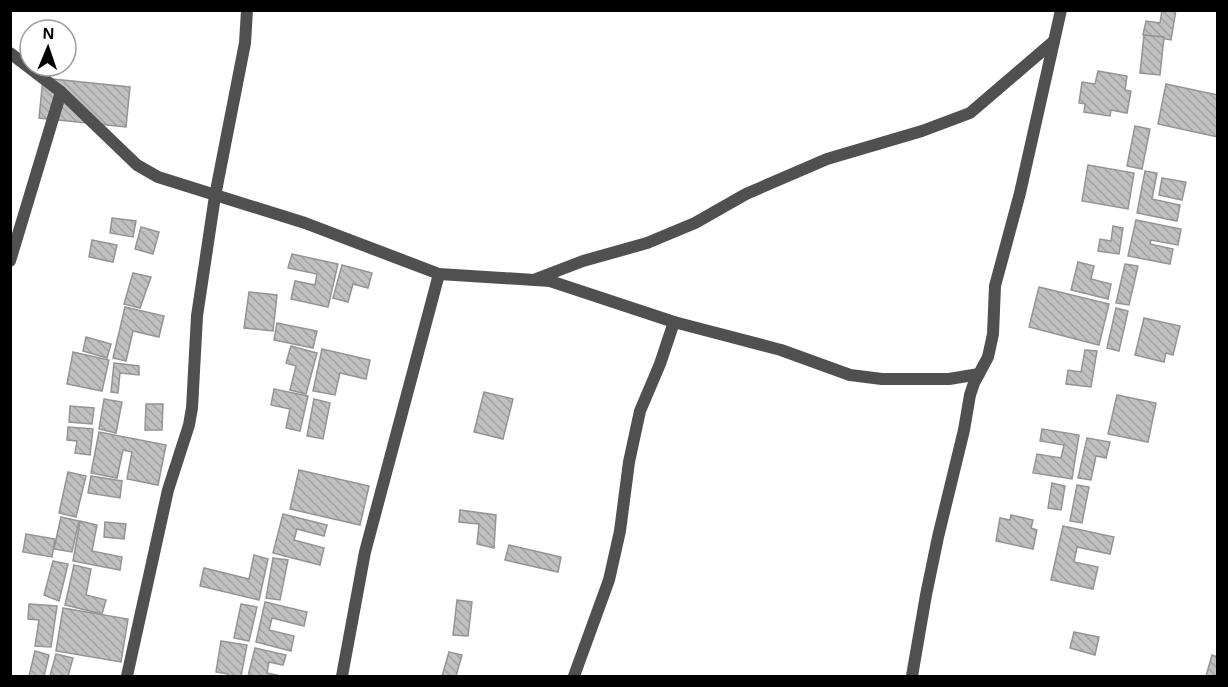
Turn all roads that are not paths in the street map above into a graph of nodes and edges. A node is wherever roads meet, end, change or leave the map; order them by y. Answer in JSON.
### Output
{"nodes":[{"id":1,"x":247,"y":10,"type":"edge"},
{"id":2,"x":1061,"y":10,"type":"edge"},
{"id":3,"x":1054,"y":41,"type":"junction"},
{"id":4,"x":10,"y":53,"type":"edge"},
{"id":5,"x":61,"y":92,"type":"junction"},
{"id":6,"x":215,"y":196,"type":"junction"},
{"id":7,"x":10,"y":261,"type":"edge"},
{"id":8,"x":439,"y":274,"type":"junction"},
{"id":9,"x":534,"y":279,"type":"junction"},
{"id":10,"x":674,"y":322,"type":"junction"},
{"id":11,"x":979,"y":374,"type":"junction"},
{"id":12,"x":127,"y":676,"type":"edge"},
{"id":13,"x":342,"y":676,"type":"edge"},
{"id":14,"x":574,"y":676,"type":"edge"},
{"id":15,"x":912,"y":676,"type":"edge"}],
"edges":[{"from":1,"to":6,"type":"street"},
{"from":2,"to":3,"type":"street"},
{"from":3,"to":9,"type":"street"},
{"from":3,"to":11,"type":"street"},
{"from":4,"to":5,"type":"street"},
{"from":5,"to":6,"type":"street"},
{"from":5,"to":7,"type":"street"},
{"from":6,"to":8,"type":"street"},
{"from":6,"to":12,"type":"street"},
{"from":8,"to":9,"type":"street"},
{"from":8,"to":13,"type":"street"},
{"from":9,"to":10,"type":"street"},
{"from":10,"to":11,"type":"street"},
{"from":10,"to":14,"type":"street"},
{"from":11,"to":15,"type":"street"}]}
